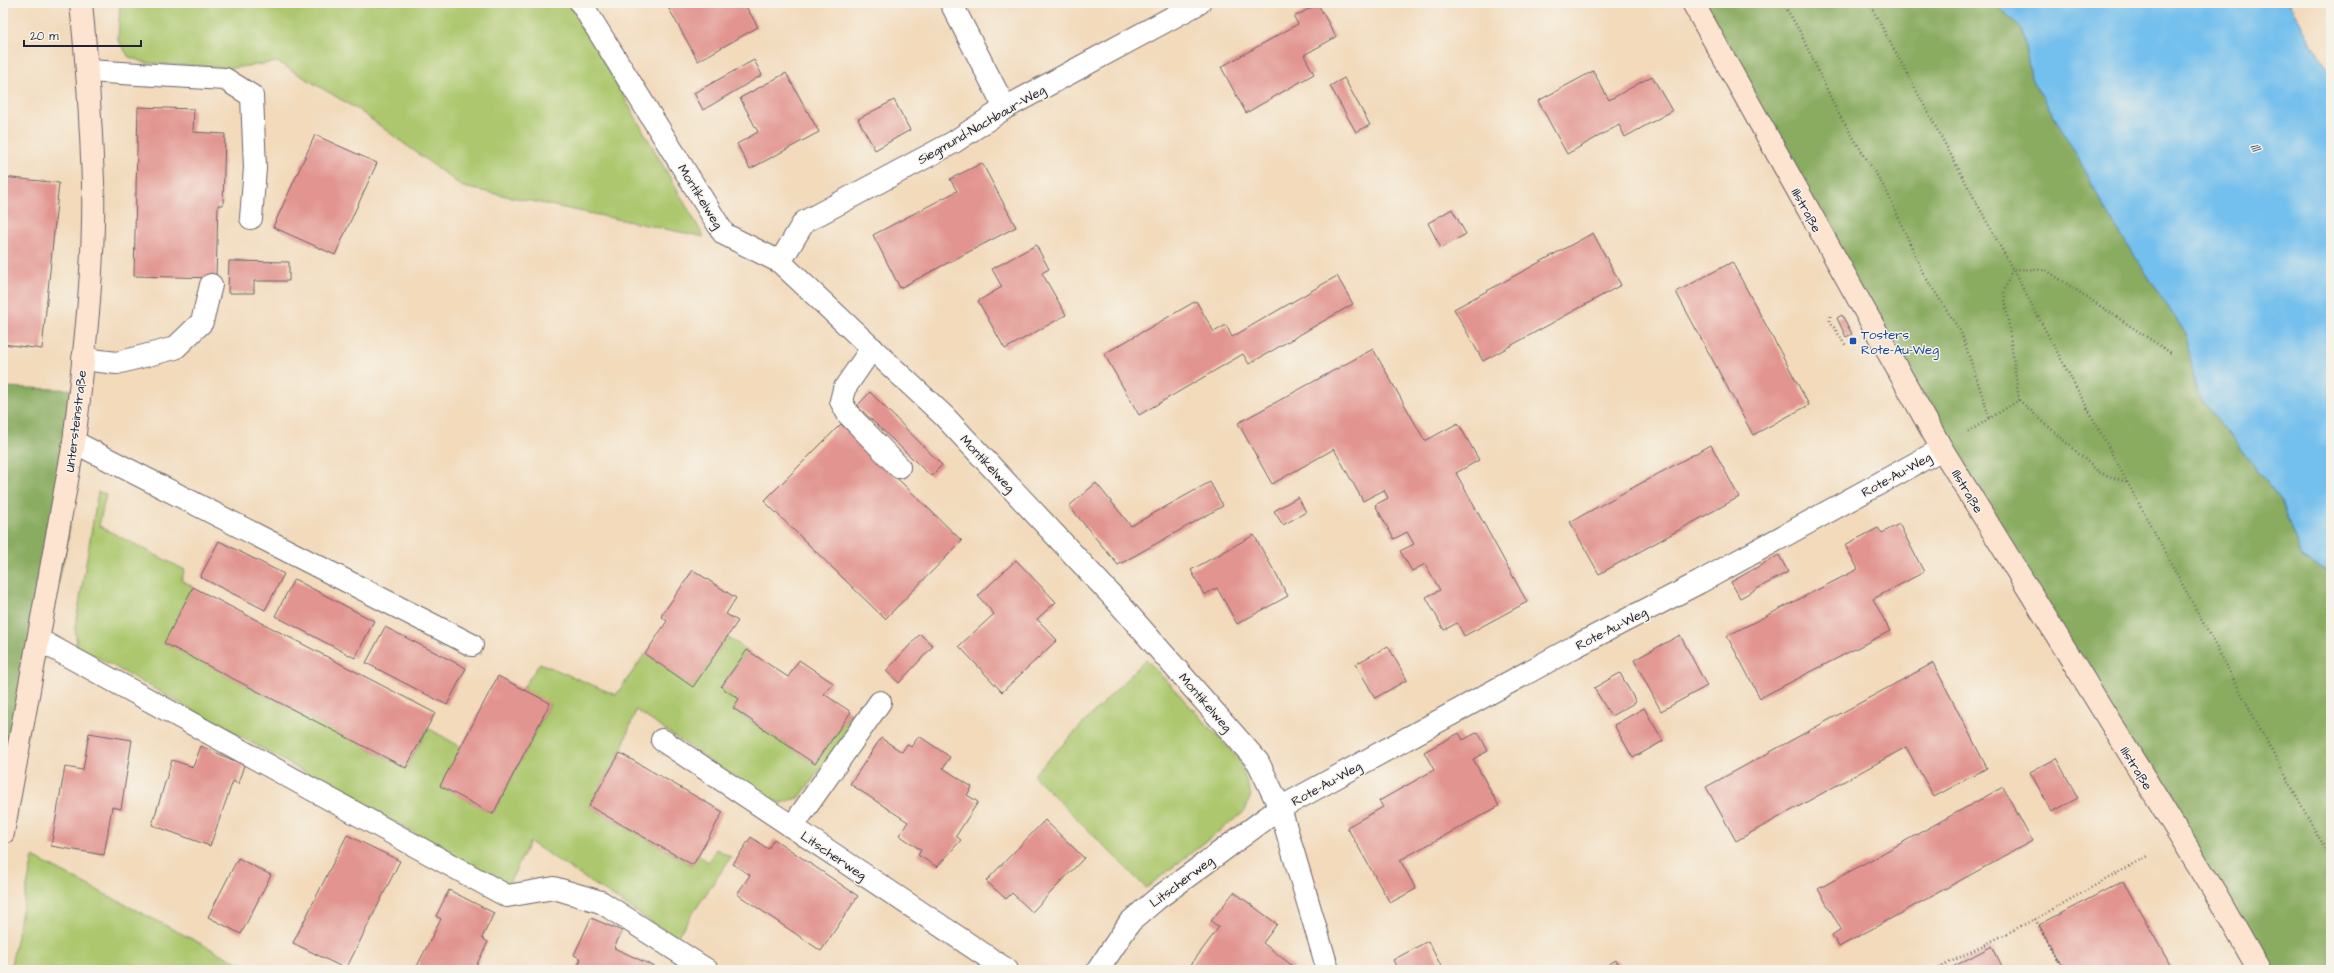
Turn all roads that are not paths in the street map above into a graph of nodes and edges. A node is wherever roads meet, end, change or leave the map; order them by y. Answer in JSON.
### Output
{"nodes":[{"id":1,"x":81,"y":3,"type":"edge"},
{"id":2,"x":581,"y":3,"type":"edge"},
{"id":3,"x":951,"y":3,"type":"edge"},
{"id":4,"x":1199,"y":3,"type":"edge"},
{"id":5,"x":1693,"y":3,"type":"edge"},
{"id":6,"x":87,"y":71,"type":"junction"},
{"id":7,"x":1005,"y":108,"type":"junction"},
{"id":8,"x":251,"y":218,"type":"dead end"},
{"id":9,"x":780,"y":262,"type":"junction"},
{"id":10,"x":211,"y":285,"type":"dead end"},
{"id":11,"x":872,"y":348,"type":"junction"},
{"id":12,"x":83,"y":359,"type":"junction"},
{"id":13,"x":74,"y":442,"type":"junction"},
{"id":14,"x":1942,"y":448,"type":"junction"},
{"id":15,"x":898,"y":467,"type":"dead end"},
{"id":16,"x":39,"y":640,"type":"junction"},
{"id":17,"x":472,"y":645,"type":"dead end"},
{"id":18,"x":880,"y":702,"type":"dead end"},
{"id":19,"x":662,"y":740,"type":"dead end"},
{"id":20,"x":1280,"y":808,"type":"junction"},
{"id":21,"x":792,"y":826,"type":"junction"},
{"id":22,"x":3,"y":833,"type":"edge"},
{"id":23,"x":707,"y":970,"type":"edge"},
{"id":24,"x":1007,"y":970,"type":"edge"},
{"id":25,"x":1098,"y":970,"type":"edge"},
{"id":26,"x":1328,"y":970,"type":"edge"},
{"id":27,"x":2259,"y":970,"type":"edge"}],
"edges":[{"from":1,"to":6,"type":"main road","name":"Untersteinstraße"},
{"from":2,"to":9,"type":"street","name":"Montikelweg"},
{"from":3,"to":7,"type":"street"},
{"from":4,"to":7,"type":"street","name":"Siegmund-Nachbaur-Weg"},
{"from":5,"to":14,"type":"main road","name":"Illstraße"},
{"from":6,"to":8,"type":"street"},
{"from":6,"to":12,"type":"main road","name":"Untersteinstraße"},
{"from":7,"to":9,"type":"street","name":"Siegmund-Nachbaur-Weg"},
{"from":9,"to":11,"type":"street","name":"Montikelweg"},
{"from":10,"to":12,"type":"street"},
{"from":11,"to":15,"type":"street"},
{"from":11,"to":20,"type":"street","name":"Montikelweg"},
{"from":12,"to":13,"type":"main road","name":"Untersteinstraße"},
{"from":13,"to":16,"type":"main road","name":"Untersteinstraße"},
{"from":13,"to":17,"type":"street"},
{"from":14,"to":20,"type":"street","name":"Rote-Au-Weg"},
{"from":14,"to":27,"type":"main road","name":"Illstraße"},
{"from":16,"to":22,"type":"main road","name":"Untersteinstraße"},
{"from":16,"to":23,"type":"street"},
{"from":18,"to":21,"type":"street"},
{"from":19,"to":21,"type":"street","name":"Litscherweg"},
{"from":20,"to":25,"type":"street","name":"Litscherweg"},
{"from":20,"to":26,"type":"street","name":"Montikelweg"},
{"from":21,"to":24,"type":"street","name":"Litscherweg"}]}
